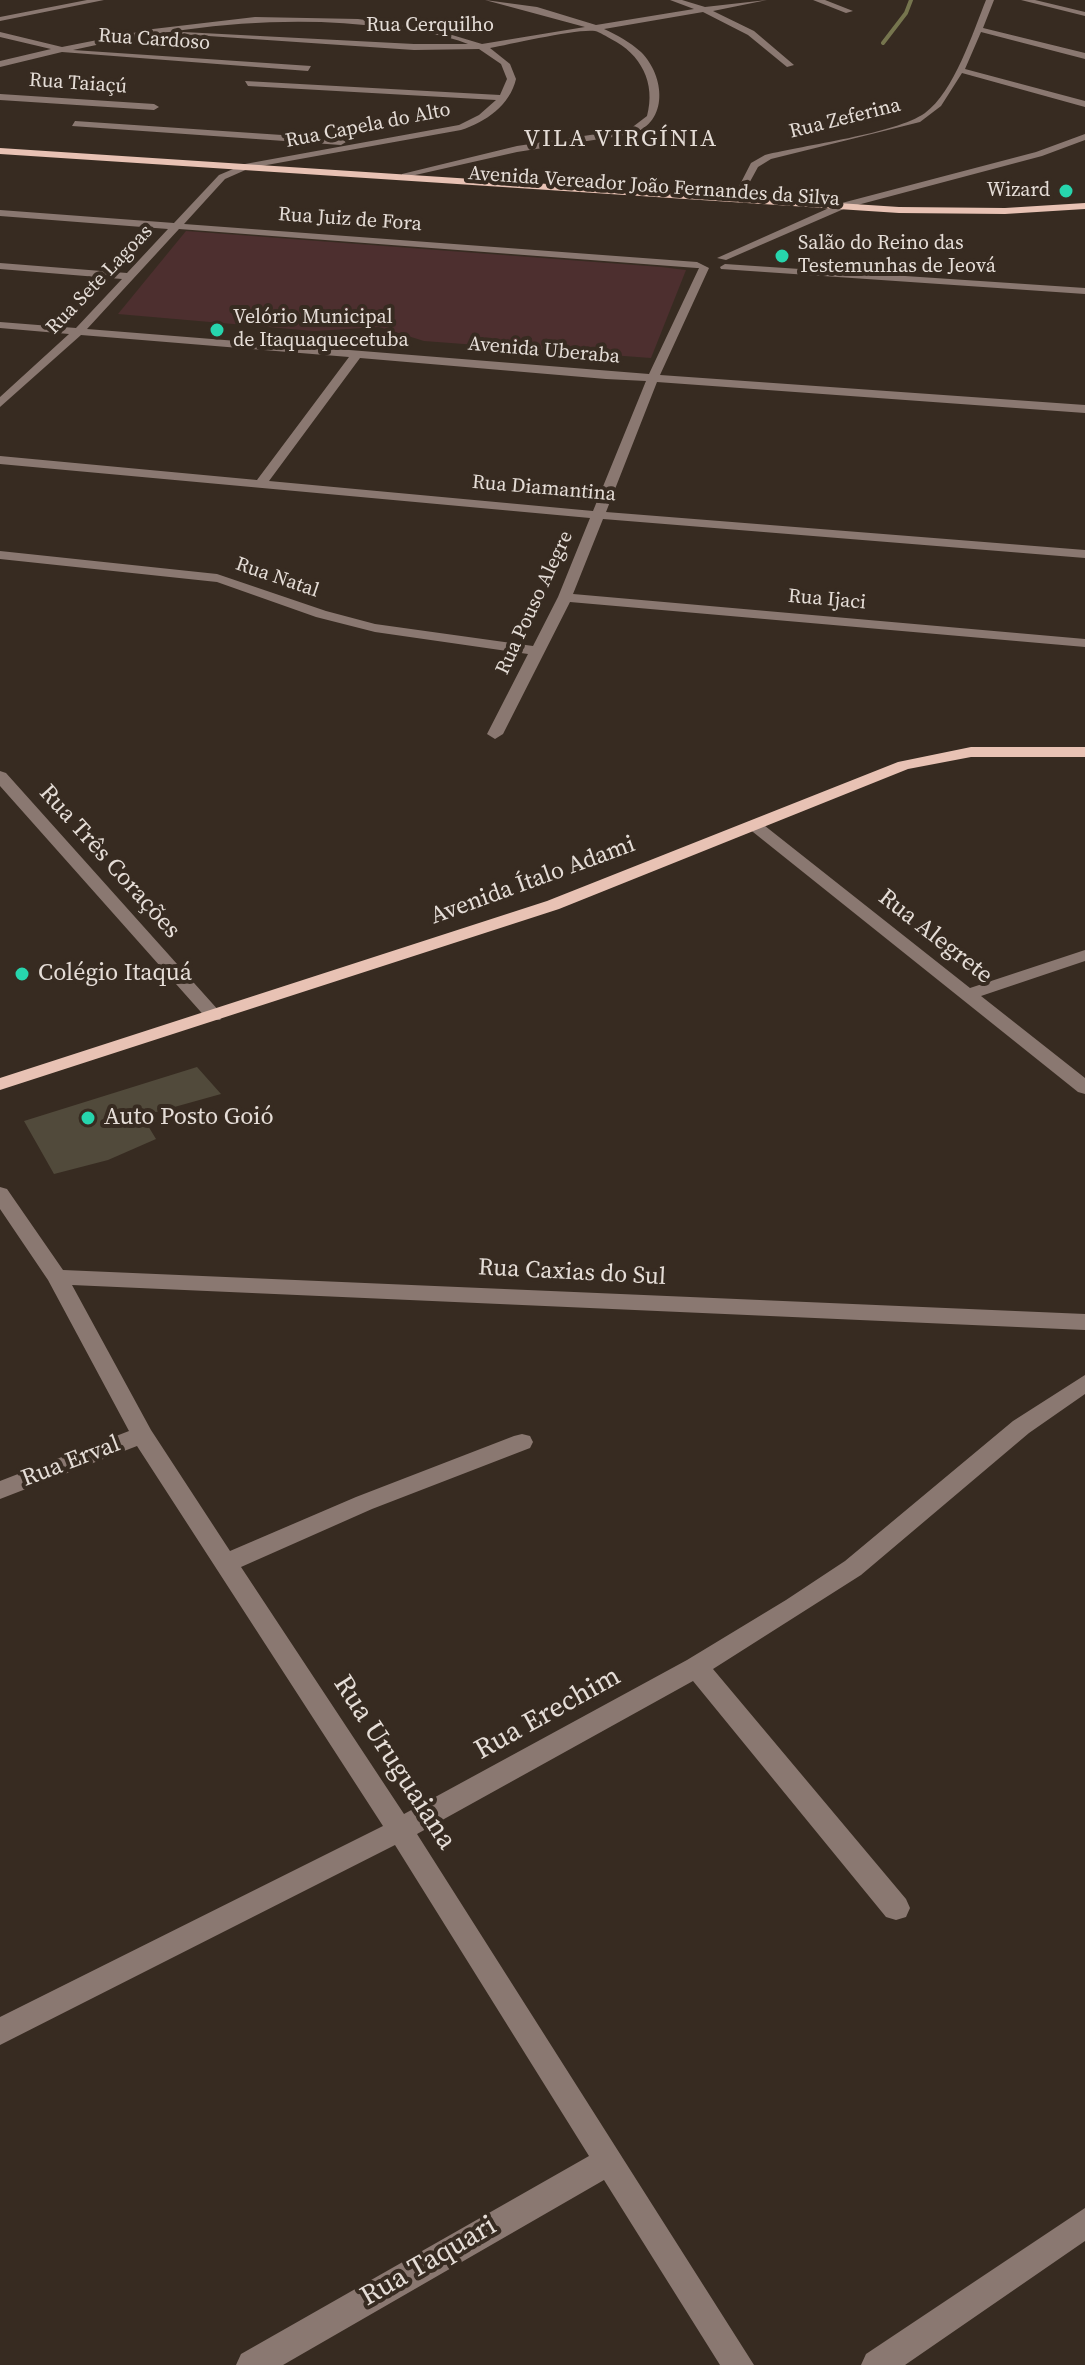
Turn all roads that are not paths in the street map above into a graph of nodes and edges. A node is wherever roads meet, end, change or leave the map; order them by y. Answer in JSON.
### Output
{"nodes":[{"id":1,"x":100,"y":0,"type":"edge"},
{"id":2,"x":489,"y":0,"type":"edge"},
{"id":3,"x":674,"y":0,"type":"edge"},
{"id":4,"x":763,"y":0,"type":"edge"},
{"id":5,"x":817,"y":0,"type":"edge"},
{"id":6,"x":990,"y":0,"type":"edge"},
{"id":7,"x":1025,"y":0,"type":"edge"},
{"id":8,"x":705,"y":10,"type":"junction"},
{"id":9,"x":849,"y":11,"type":"dead end"},
{"id":10,"x":1085,"y":14,"type":"edge"},
{"id":11,"x":0,"y":19,"type":"edge"},
{"id":12,"x":598,"y":28,"type":"junction"},
{"id":13,"x":978,"y":29,"type":"junction"},
{"id":14,"x":141,"y":31,"type":"junction"},
{"id":15,"x":0,"y":34,"type":"edge"},
{"id":16,"x":485,"y":46,"type":"junction"},
{"id":17,"x":58,"y":50,"type":"junction"},
{"id":18,"x":1085,"y":56,"type":"edge"},
{"id":19,"x":0,"y":64,"type":"edge"},
{"id":20,"x":790,"y":65,"type":"dead end"},
{"id":21,"x":308,"y":68,"type":"dead end"},
{"id":22,"x":960,"y":70,"type":"junction"},
{"id":23,"x":248,"y":83,"type":"dead end"},
{"id":24,"x":0,"y":97,"type":"edge"},
{"id":25,"x":504,"y":98,"type":"junction"},
{"id":26,"x":1085,"y":104,"type":"edge"},
{"id":27,"x":154,"y":107,"type":"dead end"},
{"id":28,"x":75,"y":124,"type":"dead end"},
{"id":29,"x":1085,"y":137,"type":"edge"},
{"id":30,"x":373,"y":144,"type":"junction"},
{"id":31,"x":0,"y":151,"type":"edge"},
{"id":32,"x":91,"y":156,"type":"junction"},
{"id":33,"x":0,"y":163,"type":"edge"},
{"id":34,"x":248,"y":166,"type":"junction"},
{"id":35,"x":79,"y":168,"type":"junction"},
{"id":36,"x":405,"y":176,"type":"junction"},
{"id":37,"x":222,"y":177,"type":"junction"},
{"id":38,"x":736,"y":198,"type":"junction"},
{"id":39,"x":842,"y":206,"type":"junction"},
{"id":40,"x":1085,"y":206,"type":"edge"},
{"id":41,"x":0,"y":213,"type":"edge"},
{"id":42,"x":817,"y":216,"type":"junction"},
{"id":43,"x":1085,"y":217,"type":"edge"},
{"id":44,"x":178,"y":224,"type":"junction"},
{"id":45,"x":723,"y":263,"type":"junction"},
{"id":46,"x":0,"y":266,"type":"edge"},
{"id":47,"x":700,"y":266,"type":"junction"},
{"id":48,"x":129,"y":276,"type":"junction"},
{"id":49,"x":1085,"y":291,"type":"edge"},
{"id":50,"x":0,"y":325,"type":"edge"},
{"id":51,"x":79,"y":331,"type":"junction"},
{"id":52,"x":357,"y":354,"type":"junction"},
{"id":53,"x":653,"y":378,"type":"junction"},
{"id":54,"x":0,"y":403,"type":"edge"},
{"id":55,"x":1085,"y":409,"type":"edge"},
{"id":56,"x":0,"y":460,"type":"edge"},
{"id":57,"x":261,"y":483,"type":"junction"},
{"id":58,"x":597,"y":515,"type":"junction"},
{"id":59,"x":1085,"y":554,"type":"edge"},
{"id":60,"x":0,"y":555,"type":"edge"},
{"id":61,"x":565,"y":597,"type":"junction"},
{"id":62,"x":1085,"y":643,"type":"edge"},
{"id":63,"x":539,"y":651,"type":"junction"},
{"id":64,"x":495,"y":734,"type":"dead end"},
{"id":65,"x":1085,"y":752,"type":"edge"},
{"id":66,"x":0,"y":776,"type":"edge"},
{"id":67,"x":754,"y":825,"type":"junction"},
{"id":68,"x":1085,"y":955,"type":"edge"},
{"id":69,"x":969,"y":994,"type":"junction"},
{"id":70,"x":214,"y":1016,"type":"junction"},
{"id":71,"x":0,"y":1084,"type":"edge"},
{"id":72,"x":1085,"y":1088,"type":"edge"},
{"id":73,"x":0,"y":1194,"type":"edge"},
{"id":74,"x":57,"y":1277,"type":"junction"},
{"id":75,"x":1085,"y":1322,"type":"edge"},
{"id":76,"x":1085,"y":1383,"type":"edge"},
{"id":77,"x":142,"y":1435,"type":"junction"},
{"id":78,"x":522,"y":1442,"type":"dead end"},
{"id":79,"x":0,"y":1490,"type":"edge"},
{"id":80,"x":226,"y":1563,"type":"junction"},
{"id":81,"x":696,"y":1667,"type":"junction"},
{"id":82,"x":400,"y":1830,"type":"junction"},
{"id":83,"x":896,"y":1908,"type":"dead end"},
{"id":84,"x":0,"y":2032,"type":"edge"},
{"id":85,"x":608,"y":2161,"type":"junction"},
{"id":86,"x":1085,"y":2223,"type":"edge"},
{"id":87,"x":252,"y":2365,"type":"edge"},
{"id":88,"x":738,"y":2365,"type":"edge"},
{"id":89,"x":877,"y":2365,"type":"edge"}],
"edges":[{"from":1,"to":11,"type":"street"},
{"from":2,"to":12,"type":"street"},
{"from":3,"to":8,"type":"street"},
{"from":4,"to":8,"type":"street","name":"Rua Cerquilho"},
{"from":5,"to":9,"type":"street"},
{"from":6,"to":13,"type":"street","name":"Rua Zeferina"},
{"from":7,"to":10,"type":"street"},
{"from":8,"to":12,"type":"street","name":"Rua Cerquilho"},
{"from":8,"to":20,"type":"street"},
{"from":12,"to":16,"type":"street","name":"Rua Cerquilho"},
{"from":12,"to":36,"type":"street"},
{"from":13,"to":18,"type":"street"},
{"from":13,"to":22,"type":"street","name":"Rua Zeferina"},
{"from":14,"to":16,"type":"street","name":"Rua Cerquilho"},
{"from":14,"to":16,"type":"street"},
{"from":14,"to":17,"type":"street"},
{"from":15,"to":17,"type":"street","name":"Rua Cardoso"},
{"from":16,"to":25,"type":"street"},
{"from":17,"to":19,"type":"street"},
{"from":17,"to":21,"type":"street","name":"Rua Cardoso"},
{"from":22,"to":26,"type":"street"},
{"from":22,"to":38,"type":"street","name":"Rua Zeferina"},
{"from":23,"to":25,"type":"street"},
{"from":24,"to":27,"type":"street","name":"Rua Taiaçú"},
{"from":25,"to":30,"type":"street","name":"Rua Capela do Alto"},
{"from":28,"to":30,"type":"street"},
{"from":29,"to":39,"type":"street"},
{"from":30,"to":34,"type":"street","name":"Rua Capela do Alto"},
{"from":31,"to":32,"type":"main road","name":"Avenida Vereador João Fernandes da Silva"},
{"from":32,"to":34,"type":"main road","name":"Avenida Vereador João Fernandes da Silva"},
{"from":32,"to":35,"type":"main road"},
{"from":33,"to":35,"type":"main road","name":"Avenida Vereador João Fernandes da Silva"},
{"from":34,"to":36,"type":"main road","name":"Avenida Vereador João Fernandes da Silva"},
{"from":34,"to":37,"type":"street","name":"Avenida Vereador João Fernandes da Silva"},
{"from":35,"to":37,"type":"main road","name":"Avenida Vereador João Fernandes da Silva"},
{"from":36,"to":38,"type":"main road","name":"Avenida Vereador João Fernandes da Silva"},
{"from":37,"to":42,"type":"main road","name":"Avenida Vereador João Fernandes da Silva"},
{"from":37,"to":44,"type":"street","name":"Rua Sete Lagoas"},
{"from":38,"to":39,"type":"main road","name":"Avenida Vereador João Fernandes da Silva"},
{"from":39,"to":40,"type":"main road","name":"Avenida Vereador João Fernandes da Silva"},
{"from":39,"to":42,"type":"street"},
{"from":41,"to":44,"type":"street","name":"Rua Juiz de Fora"},
{"from":42,"to":43,"type":"main road","name":"Avenida Vereador João Fernandes da Silva"},
{"from":42,"to":45,"type":"street"},
{"from":44,"to":47,"type":"street","name":"Rua Juiz de Fora"},
{"from":44,"to":48,"type":"street","name":"Rua Sete Lagoas"},
{"from":45,"to":47,"type":"street","name":"Rua Juiz de Fora"},
{"from":45,"to":49,"type":"street"},
{"from":46,"to":48,"type":"street"},
{"from":47,"to":53,"type":"street","name":"Rua Pouso Alegre"},
{"from":48,"to":51,"type":"street","name":"Rua Sete Lagoas"},
{"from":50,"to":51,"type":"street","name":"Avenida Uberaba"},
{"from":51,"to":52,"type":"street","name":"Avenida Uberaba"},
{"from":51,"to":54,"type":"street","name":"Rua Sete Lagoas"},
{"from":52,"to":53,"type":"street","name":"Avenida Uberaba"},
{"from":52,"to":57,"type":"street"},
{"from":53,"to":55,"type":"street","name":"Avenida Uberaba"},
{"from":53,"to":58,"type":"street","name":"Rua Pouso Alegre"},
{"from":56,"to":57,"type":"street","name":"Rua Diamantina"},
{"from":57,"to":58,"type":"street","name":"Rua Diamantina"},
{"from":58,"to":59,"type":"street","name":"Rua Diamantina"},
{"from":58,"to":61,"type":"street","name":"Rua Pouso Alegre"},
{"from":60,"to":63,"type":"street","name":"Rua Natal"},
{"from":61,"to":62,"type":"street","name":"Rua Ijaci"},
{"from":61,"to":63,"type":"street","name":"Rua Pouso Alegre"},
{"from":63,"to":64,"type":"street","name":"Rua Pouso Alegre"},
{"from":65,"to":67,"type":"main road","name":"Avenida Ítalo Adami"},
{"from":66,"to":70,"type":"street","name":"Rua Três Corações"},
{"from":67,"to":69,"type":"street","name":"Rua Alegrete"},
{"from":67,"to":70,"type":"main road","name":"Avenida Ítalo Adami"},
{"from":68,"to":69,"type":"street"},
{"from":69,"to":72,"type":"street","name":"Rua Alegrete"},
{"from":70,"to":71,"type":"main road","name":"Avenida Ítalo Adami"},
{"from":73,"to":74,"type":"street","name":"Rua Uruguaiana"},
{"from":74,"to":75,"type":"street","name":"Rua Caxias do Sul"},
{"from":74,"to":77,"type":"street","name":"Rua Uruguaiana"},
{"from":76,"to":81,"type":"street","name":"Rua Erechim"},
{"from":77,"to":79,"type":"street","name":"Rua Erval"},
{"from":77,"to":80,"type":"street","name":"Rua Uruguaiana"},
{"from":78,"to":80,"type":"street"},
{"from":80,"to":82,"type":"street","name":"Rua Uruguaiana"},
{"from":81,"to":82,"type":"street","name":"Rua Erechim"},
{"from":81,"to":83,"type":"street"},
{"from":82,"to":84,"type":"street","name":"Rua Erechim"},
{"from":82,"to":85,"type":"street","name":"Rua Uruguaiana"},
{"from":85,"to":87,"type":"street","name":"Rua Taquari"},
{"from":85,"to":88,"type":"street","name":"Rua Uruguaiana"},
{"from":86,"to":89,"type":"street"}]}
